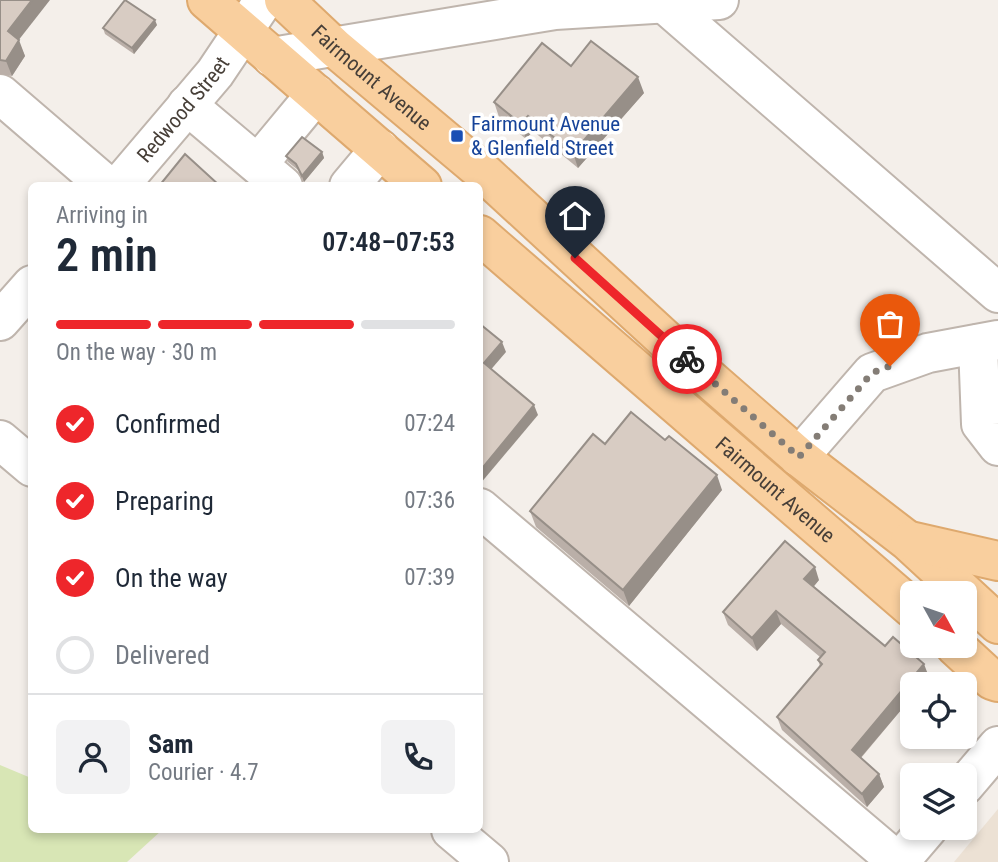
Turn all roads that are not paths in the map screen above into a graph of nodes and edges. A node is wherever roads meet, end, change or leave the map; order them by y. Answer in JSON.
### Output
{"nodes":[{"id":1,"x":207,"y":0,"type":"edge"},
{"id":2,"x":284,"y":0,"type":"edge"},
{"id":3,"x":719,"y":0,"type":"edge"},
{"id":4,"x":554,"y":5,"type":"edge"},
{"id":5,"x":666,"y":5,"type":"junction"},
{"id":6,"x":246,"y":10,"type":"edge"},
{"id":7,"x":335,"y":48,"type":"junction"},
{"id":8,"x":272,"y":57,"type":"junction"},
{"id":9,"x":0,"y":94,"type":"edge"},
{"id":10,"x":316,"y":94,"type":"junction"},
{"id":11,"x":187,"y":105,"type":"junction"},
{"id":12,"x":380,"y":149,"type":"junction"},
{"id":13,"x":271,"y":175,"type":"edge"},
{"id":14,"x":102,"y":182,"type":"edge"},
{"id":15,"x":122,"y":182,"type":"edge"},
{"id":16,"x":352,"y":182,"type":"edge"},
{"id":17,"x":417,"y":182,"type":"edge"},
{"id":18,"x":483,"y":238,"type":"edge"},
{"id":19,"x":28,"y":290,"type":"edge"},
{"id":20,"x":998,"y":293,"type":"edge"},
{"id":21,"x":0,"y":321,"type":"edge"},
{"id":22,"x":988,"y":342,"type":"edge"},
{"id":23,"x":0,"y":440,"type":"edge"},
{"id":24,"x":998,"y":446,"type":"edge"},
{"id":25,"x":799,"y":457,"type":"junction"},
{"id":26,"x":28,"y":464,"type":"edge"},
{"id":27,"x":483,"y":511,"type":"edge"},
{"id":28,"x":908,"y":541,"type":"junction"},
{"id":29,"x":998,"y":561,"type":"edge"},
{"id":30,"x":900,"y":598,"type":"edge"},
{"id":31,"x":998,"y":624,"type":"edge"},
{"id":32,"x":968,"y":658,"type":"edge"},
{"id":33,"x":998,"y":681,"type":"edge"},
{"id":34,"x":998,"y":746,"type":"edge"},
{"id":35,"x":977,"y":771,"type":"edge"},
{"id":36,"x":455,"y":833,"type":"edge"},
{"id":37,"x":918,"y":840,"type":"edge"},
{"id":38,"x":489,"y":862,"type":"edge"},
{"id":39,"x":899,"y":862,"type":"edge"}],
"edges":[{"from":1,"to":6,"type":"main road"},
{"from":2,"to":7,"type":"main road","name":"Fairmount Avenue"},
{"from":3,"to":5,"type":"street"},
{"from":4,"to":5,"type":"street"},
{"from":4,"to":7,"type":"street"},
{"from":5,"to":20,"type":"street"},
{"from":6,"to":8,"type":"main road"},
{"from":6,"to":11,"type":"street","name":"Redwood Street"},
{"from":7,"to":8,"type":"street"},
{"from":7,"to":25,"type":"main road","name":"Fairmount Avenue"},
{"from":8,"to":10,"type":"main road"},
{"from":9,"to":14,"type":"street"},
{"from":10,"to":12,"type":"main road"},
{"from":10,"to":13,"type":"street"},
{"from":11,"to":13,"type":"street"},
{"from":11,"to":15,"type":"street","name":"Redwood Street"},
{"from":12,"to":16,"type":"street"},
{"from":12,"to":17,"type":"main road"},
{"from":18,"to":30,"type":"main road","name":"Fairmount Avenue"},
{"from":19,"to":21,"type":"street"},
{"from":22,"to":24,"type":"street"},
{"from":22,"to":25,"type":"street"},
{"from":23,"to":26,"type":"street"},
{"from":25,"to":28,"type":"main road","name":"Fairmount Avenue"},
{"from":27,"to":39,"type":"street"},
{"from":28,"to":29,"type":"main road"},
{"from":28,"to":31,"type":"main road","name":"Fairmount Avenue"},
{"from":32,"to":33,"type":"main road"},
{"from":34,"to":35,"type":"street"},
{"from":36,"to":38,"type":"street"},
{"from":37,"to":39,"type":"street"}]}
